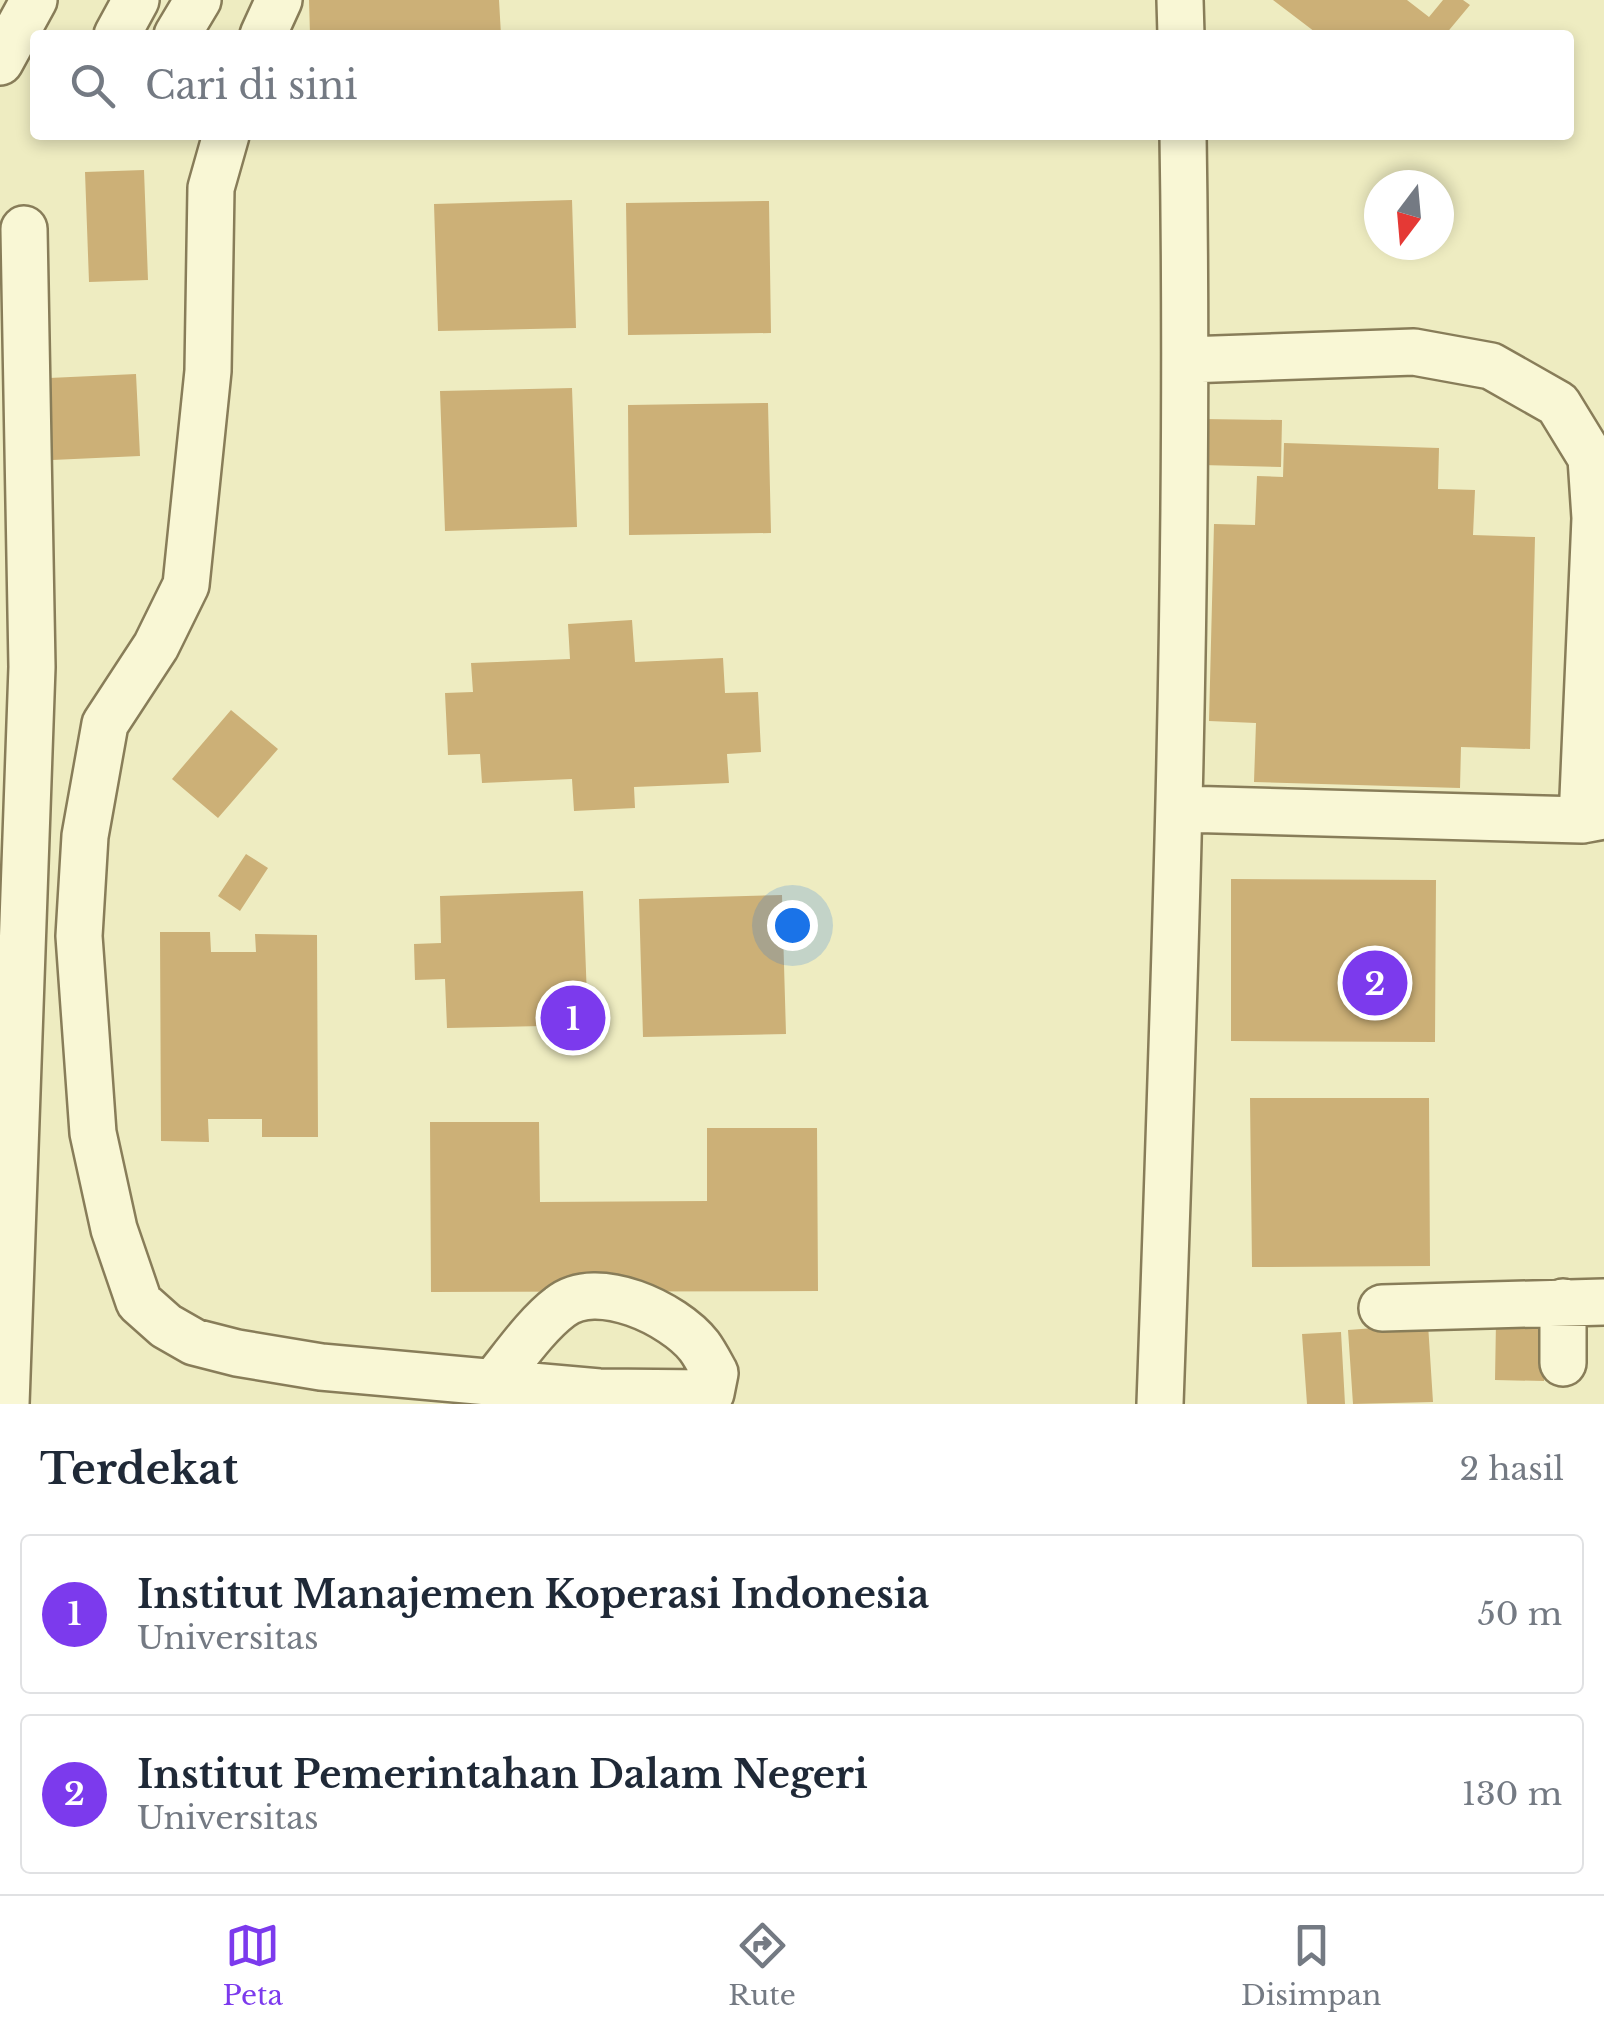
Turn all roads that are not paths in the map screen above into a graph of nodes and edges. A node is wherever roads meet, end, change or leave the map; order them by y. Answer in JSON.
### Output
{"nodes":[{"id":1,"x":34,"y":0,"type":"edge"},
{"id":2,"x":136,"y":0,"type":"edge"},
{"id":3,"x":198,"y":0,"type":"edge"},
{"id":4,"x":279,"y":0,"type":"edge"},
{"id":5,"x":1180,"y":0,"type":"edge"},
{"id":6,"x":120,"y":30,"type":"edge"},
{"id":7,"x":180,"y":30,"type":"edge"},
{"id":8,"x":265,"y":30,"type":"edge"},
{"id":9,"x":1181,"y":30,"type":"edge"},
{"id":10,"x":0,"y":63,"type":"edge"},
{"id":11,"x":30,"y":72,"type":"edge"},
{"id":12,"x":225,"y":140,"type":"edge"},
{"id":13,"x":1182,"y":140,"type":"edge"},
{"id":14,"x":24,"y":229,"type":"dead end"},
{"id":15,"x":1187,"y":360,"type":"junction"},
{"id":16,"x":1181,"y":810,"type":"junction"},
{"id":17,"x":1593,"y":818,"type":"edge"},
{"id":18,"x":1583,"y":1302,"type":"edge"},
{"id":19,"x":1382,"y":1308,"type":"dead end"},
{"id":20,"x":1563,"y":1362,"type":"dead end"},
{"id":21,"x":478,"y":1389,"type":"edge"},
{"id":22,"x":708,"y":1399,"type":"edge"},
{"id":23,"x":6,"y":1404,"type":"edge"},
{"id":24,"x":1160,"y":1404,"type":"edge"}],
"edges":[{"from":1,"to":10,"type":"street"},
{"from":2,"to":6,"type":"street"},
{"from":3,"to":7,"type":"street"},
{"from":4,"to":8,"type":"street"},
{"from":5,"to":9,"type":"street"},
{"from":10,"to":11,"type":"street"},
{"from":12,"to":21,"type":"street"},
{"from":13,"to":15,"type":"street"},
{"from":14,"to":23,"type":"street"},
{"from":15,"to":16,"type":"street"},
{"from":15,"to":17,"type":"street"},
{"from":16,"to":17,"type":"street"},
{"from":16,"to":24,"type":"street"},
{"from":18,"to":19,"type":"street"},
{"from":18,"to":20,"type":"street"},
{"from":21,"to":22,"type":"street"},
{"from":21,"to":22,"type":"street"}]}
